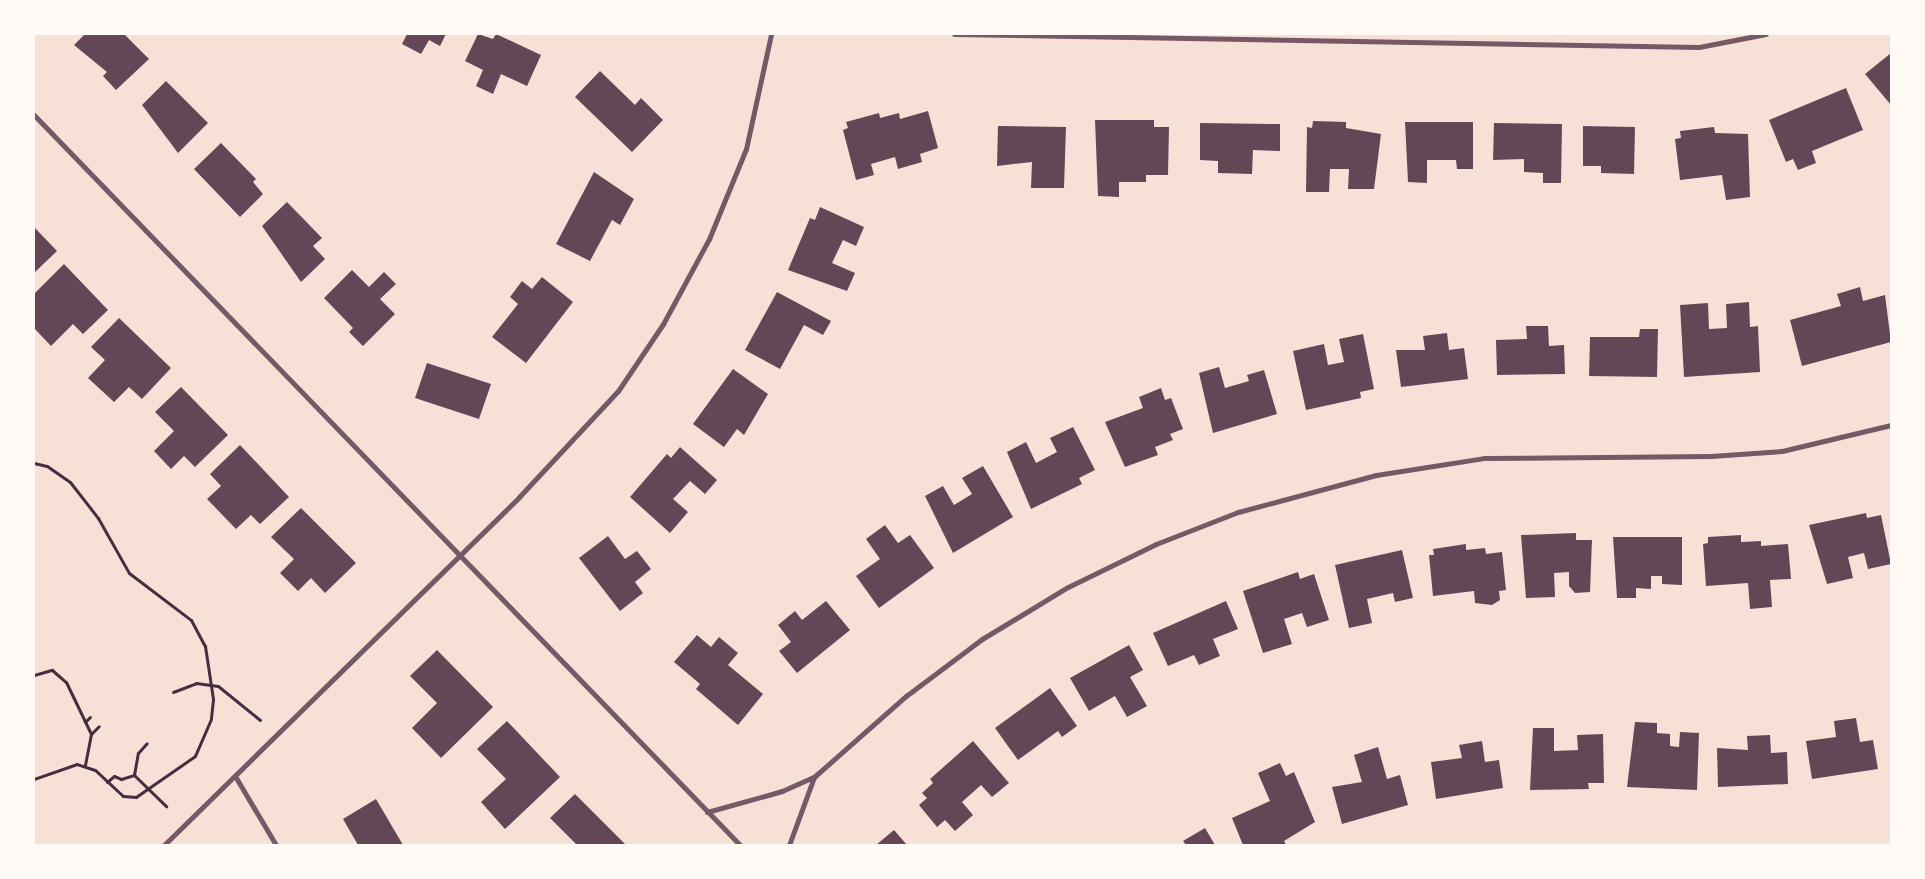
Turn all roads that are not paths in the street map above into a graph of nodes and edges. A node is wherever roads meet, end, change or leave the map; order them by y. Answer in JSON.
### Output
{"nodes":[{"id":1,"x":771,"y":34,"type":"edge"},
{"id":2,"x":954,"y":34,"type":"edge"},
{"id":3,"x":1766,"y":34,"type":"edge"},
{"id":4,"x":1192,"y":36,"type":"edge"},
{"id":5,"x":34,"y":115,"type":"edge"},
{"id":6,"x":1891,"y":425,"type":"edge"},
{"id":7,"x":458,"y":554,"type":"junction"},
{"id":8,"x":234,"y":776,"type":"junction"},
{"id":9,"x":814,"y":777,"type":"junction"},
{"id":10,"x":707,"y":812,"type":"junction"},
{"id":11,"x":164,"y":845,"type":"edge"},
{"id":12,"x":276,"y":845,"type":"edge"},
{"id":13,"x":740,"y":845,"type":"edge"},
{"id":14,"x":789,"y":845,"type":"edge"}],
"edges":[{"from":1,"to":7,"type":"street"},
{"from":2,"to":4,"type":"street"},
{"from":3,"to":4,"type":"street"},
{"from":5,"to":7,"type":"street"},
{"from":6,"to":9,"type":"street"},
{"from":7,"to":8,"type":"street"},
{"from":7,"to":10,"type":"street"},
{"from":8,"to":11,"type":"street"},
{"from":8,"to":12,"type":"street"},
{"from":9,"to":10,"type":"street"},
{"from":9,"to":14,"type":"street"},
{"from":10,"to":13,"type":"street"}]}
